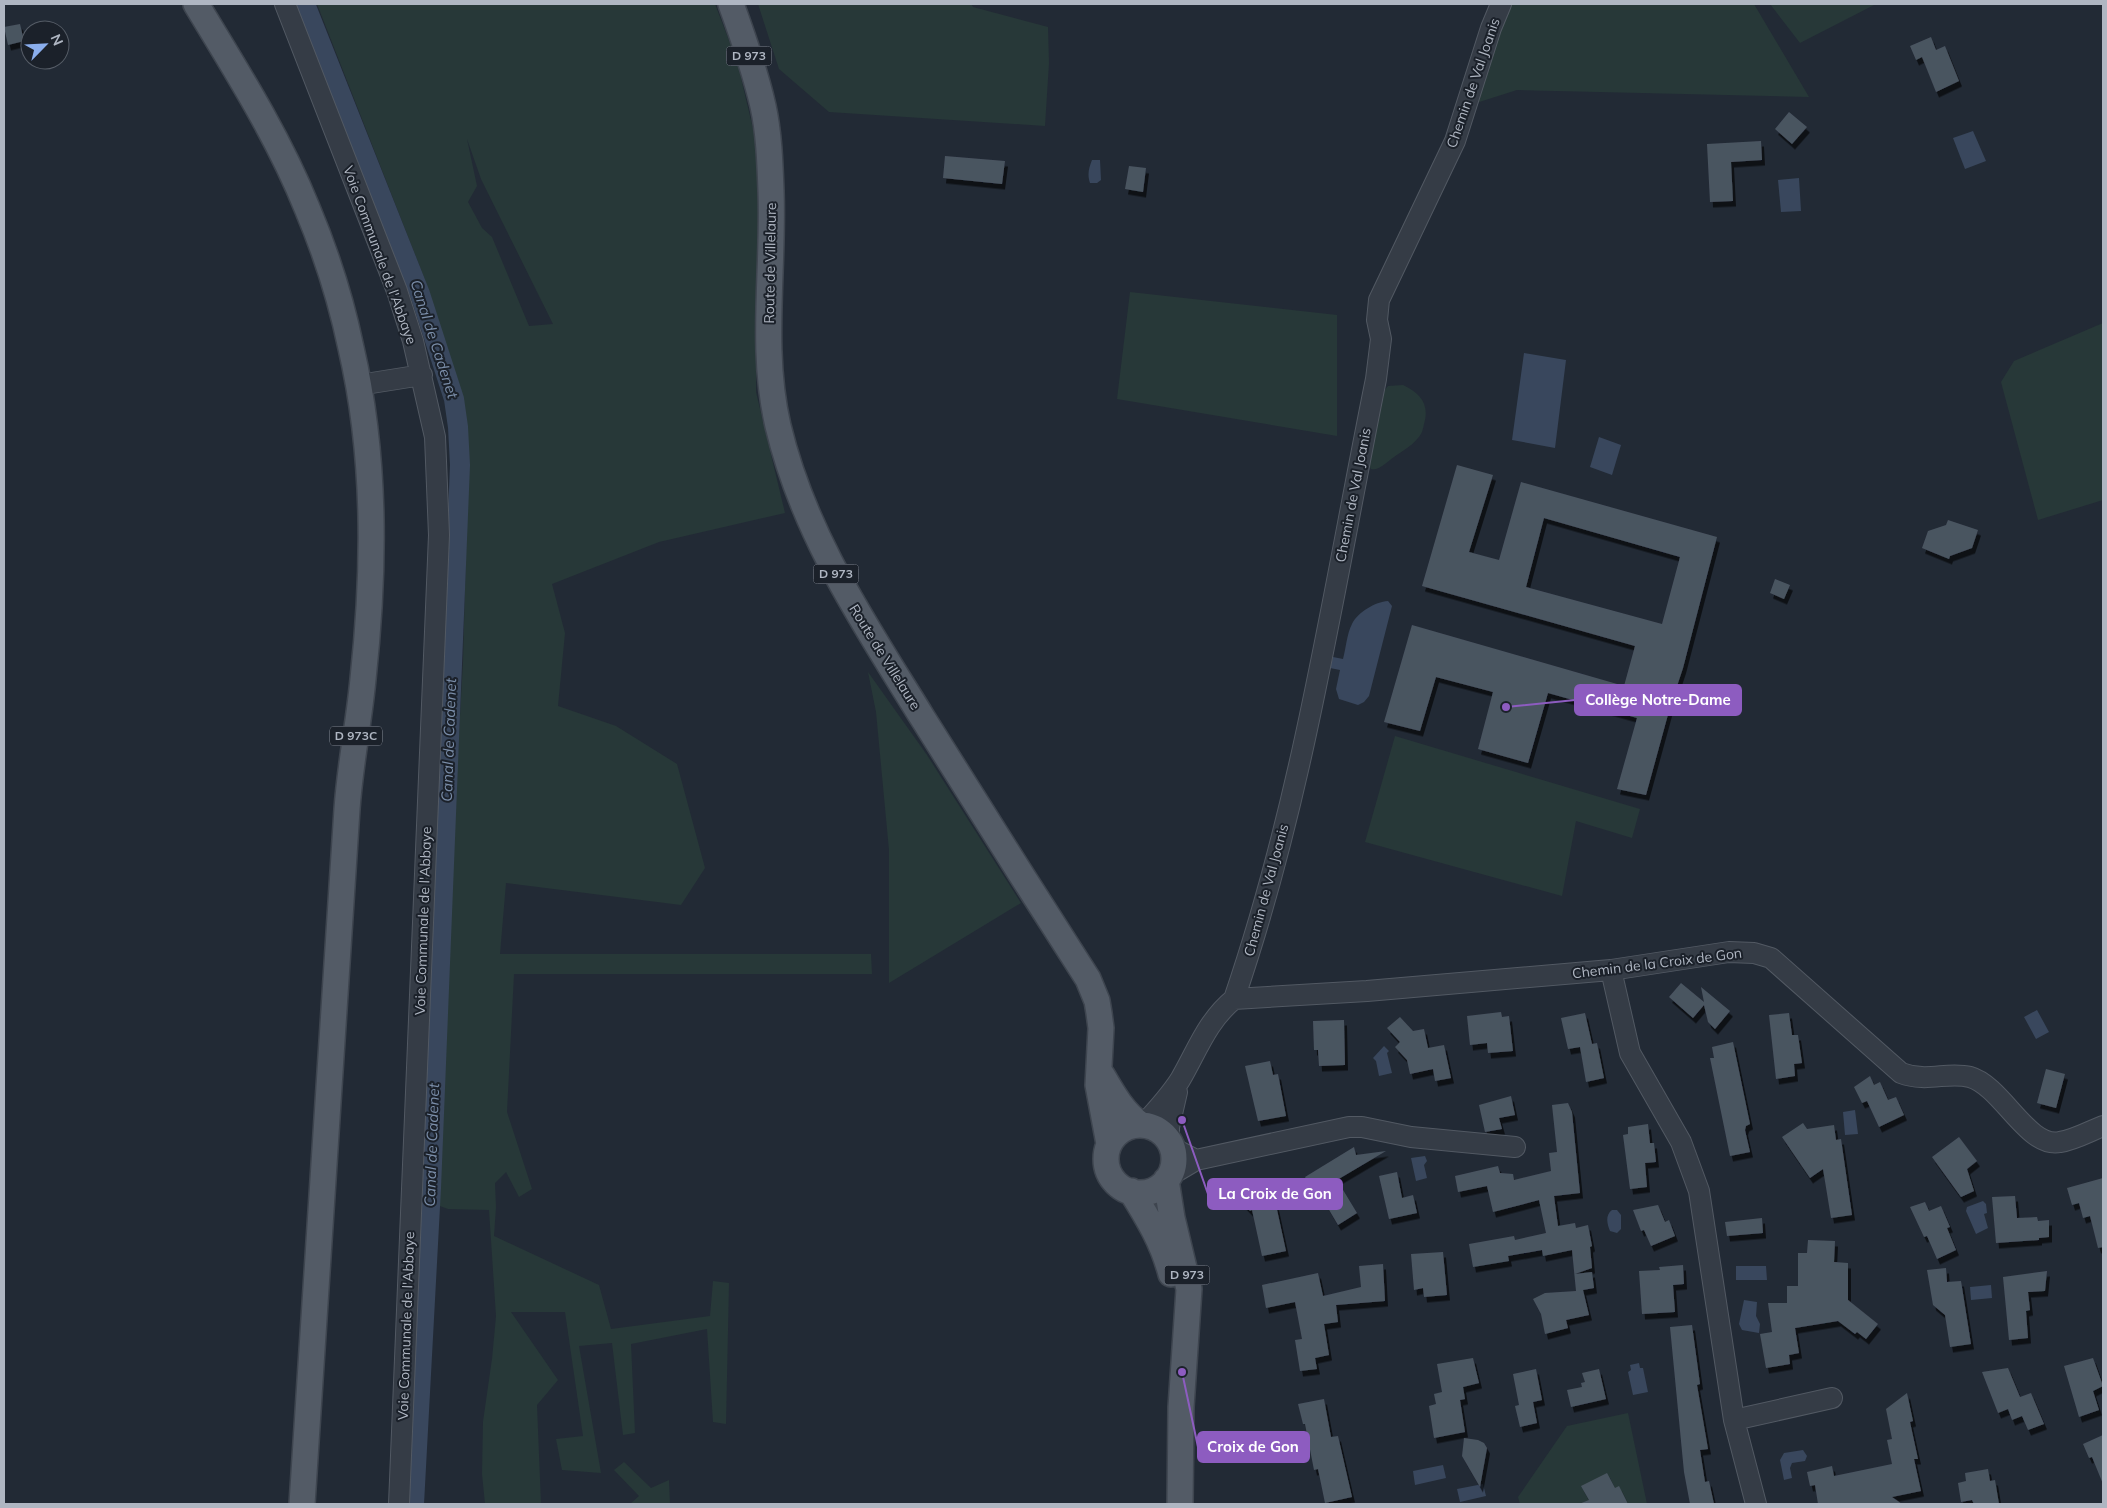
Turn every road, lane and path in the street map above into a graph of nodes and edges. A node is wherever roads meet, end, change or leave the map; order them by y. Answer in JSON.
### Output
{"nodes":[{"id":1,"x":196,"y":4,"type":"edge"},
{"id":2,"x":285,"y":4,"type":"edge"},
{"id":3,"x":731,"y":4,"type":"edge"},
{"id":4,"x":1501,"y":4,"type":"edge"},
{"id":5,"x":422,"y":375,"type":"junction"},
{"id":6,"x":359,"y":386,"type":"junction"},
{"id":7,"x":1611,"y":970,"type":"junction"},
{"id":8,"x":1234,"y":999,"type":"junction"},
{"id":9,"x":1100,"y":1070,"type":"junction"},
{"id":10,"x":1181,"y":1078,"type":"junction"},
{"id":11,"x":1142,"y":1125,"type":"junction"},
{"id":12,"x":2103,"y":1126,"type":"edge"},
{"id":13,"x":1109,"y":1144,"type":"junction"},
{"id":14,"x":1170,"y":1144,"type":"junction"},
{"id":15,"x":1515,"y":1147,"type":"dead end"},
{"id":16,"x":1196,"y":1160,"type":"junction"},
{"id":17,"x":1168,"y":1178,"type":"junction"},
{"id":18,"x":1131,"y":1191,"type":"junction"},
{"id":19,"x":1182,"y":1372,"type":"junction"},
{"id":20,"x":1832,"y":1398,"type":"dead end"},
{"id":21,"x":1734,"y":1420,"type":"junction"},
{"id":22,"x":302,"y":1504,"type":"edge"},
{"id":23,"x":399,"y":1504,"type":"edge"},
{"id":24,"x":1180,"y":1504,"type":"edge"},
{"id":25,"x":1756,"y":1504,"type":"edge"}],
"edges":[{"from":1,"to":6,"type":"main road","number":"D 973C"},
{"from":2,"to":5,"type":"street","name":"Voie Communale de l'Abbaye"},
{"from":3,"to":9,"type":"main road","name":"Route de Villelaure","number":"D 973"},
{"from":4,"to":8,"type":"street","name":"Chemin de Val Joanis"},
{"from":5,"to":6,"type":"street"},
{"from":5,"to":23,"type":"street","name":"Voie Communale de l'Abbaye"},
{"from":6,"to":22,"type":"main road","number":"D 973C"},
{"from":7,"to":8,"type":"street","name":"Chemin de la Croix de Gon"},
{"from":7,"to":12,"type":"street","name":"Chemin de la Croix de Gon"},
{"from":7,"to":21,"type":"street"},
{"from":8,"to":10,"type":"street"},
{"from":9,"to":11,"type":"main road","name":"Route de Villelaure","number":"D 973"},
{"from":9,"to":13,"type":"main road","name":"Route de Villelaure","number":"D 973"},
{"from":10,"to":11,"type":"street"},
{"from":10,"to":14,"type":"street"},
{"from":11,"to":13,"type":"main road"},
{"from":11,"to":14,"type":"main road"},
{"from":13,"to":18,"type":"main road"},
{"from":14,"to":16,"type":"street"},
{"from":14,"to":17,"type":"main road"},
{"from":15,"to":16,"type":"street"},
{"from":16,"to":17,"type":"street"},
{"from":17,"to":18,"type":"main road"},
{"from":17,"to":19,"type":"main road","number":"D 973"},
{"from":18,"to":19,"type":"main road","number":"D 973"},
{"from":19,"to":24,"type":"main road","number":"D 973"},
{"from":20,"to":21,"type":"street"},
{"from":21,"to":25,"type":"street"}]}
